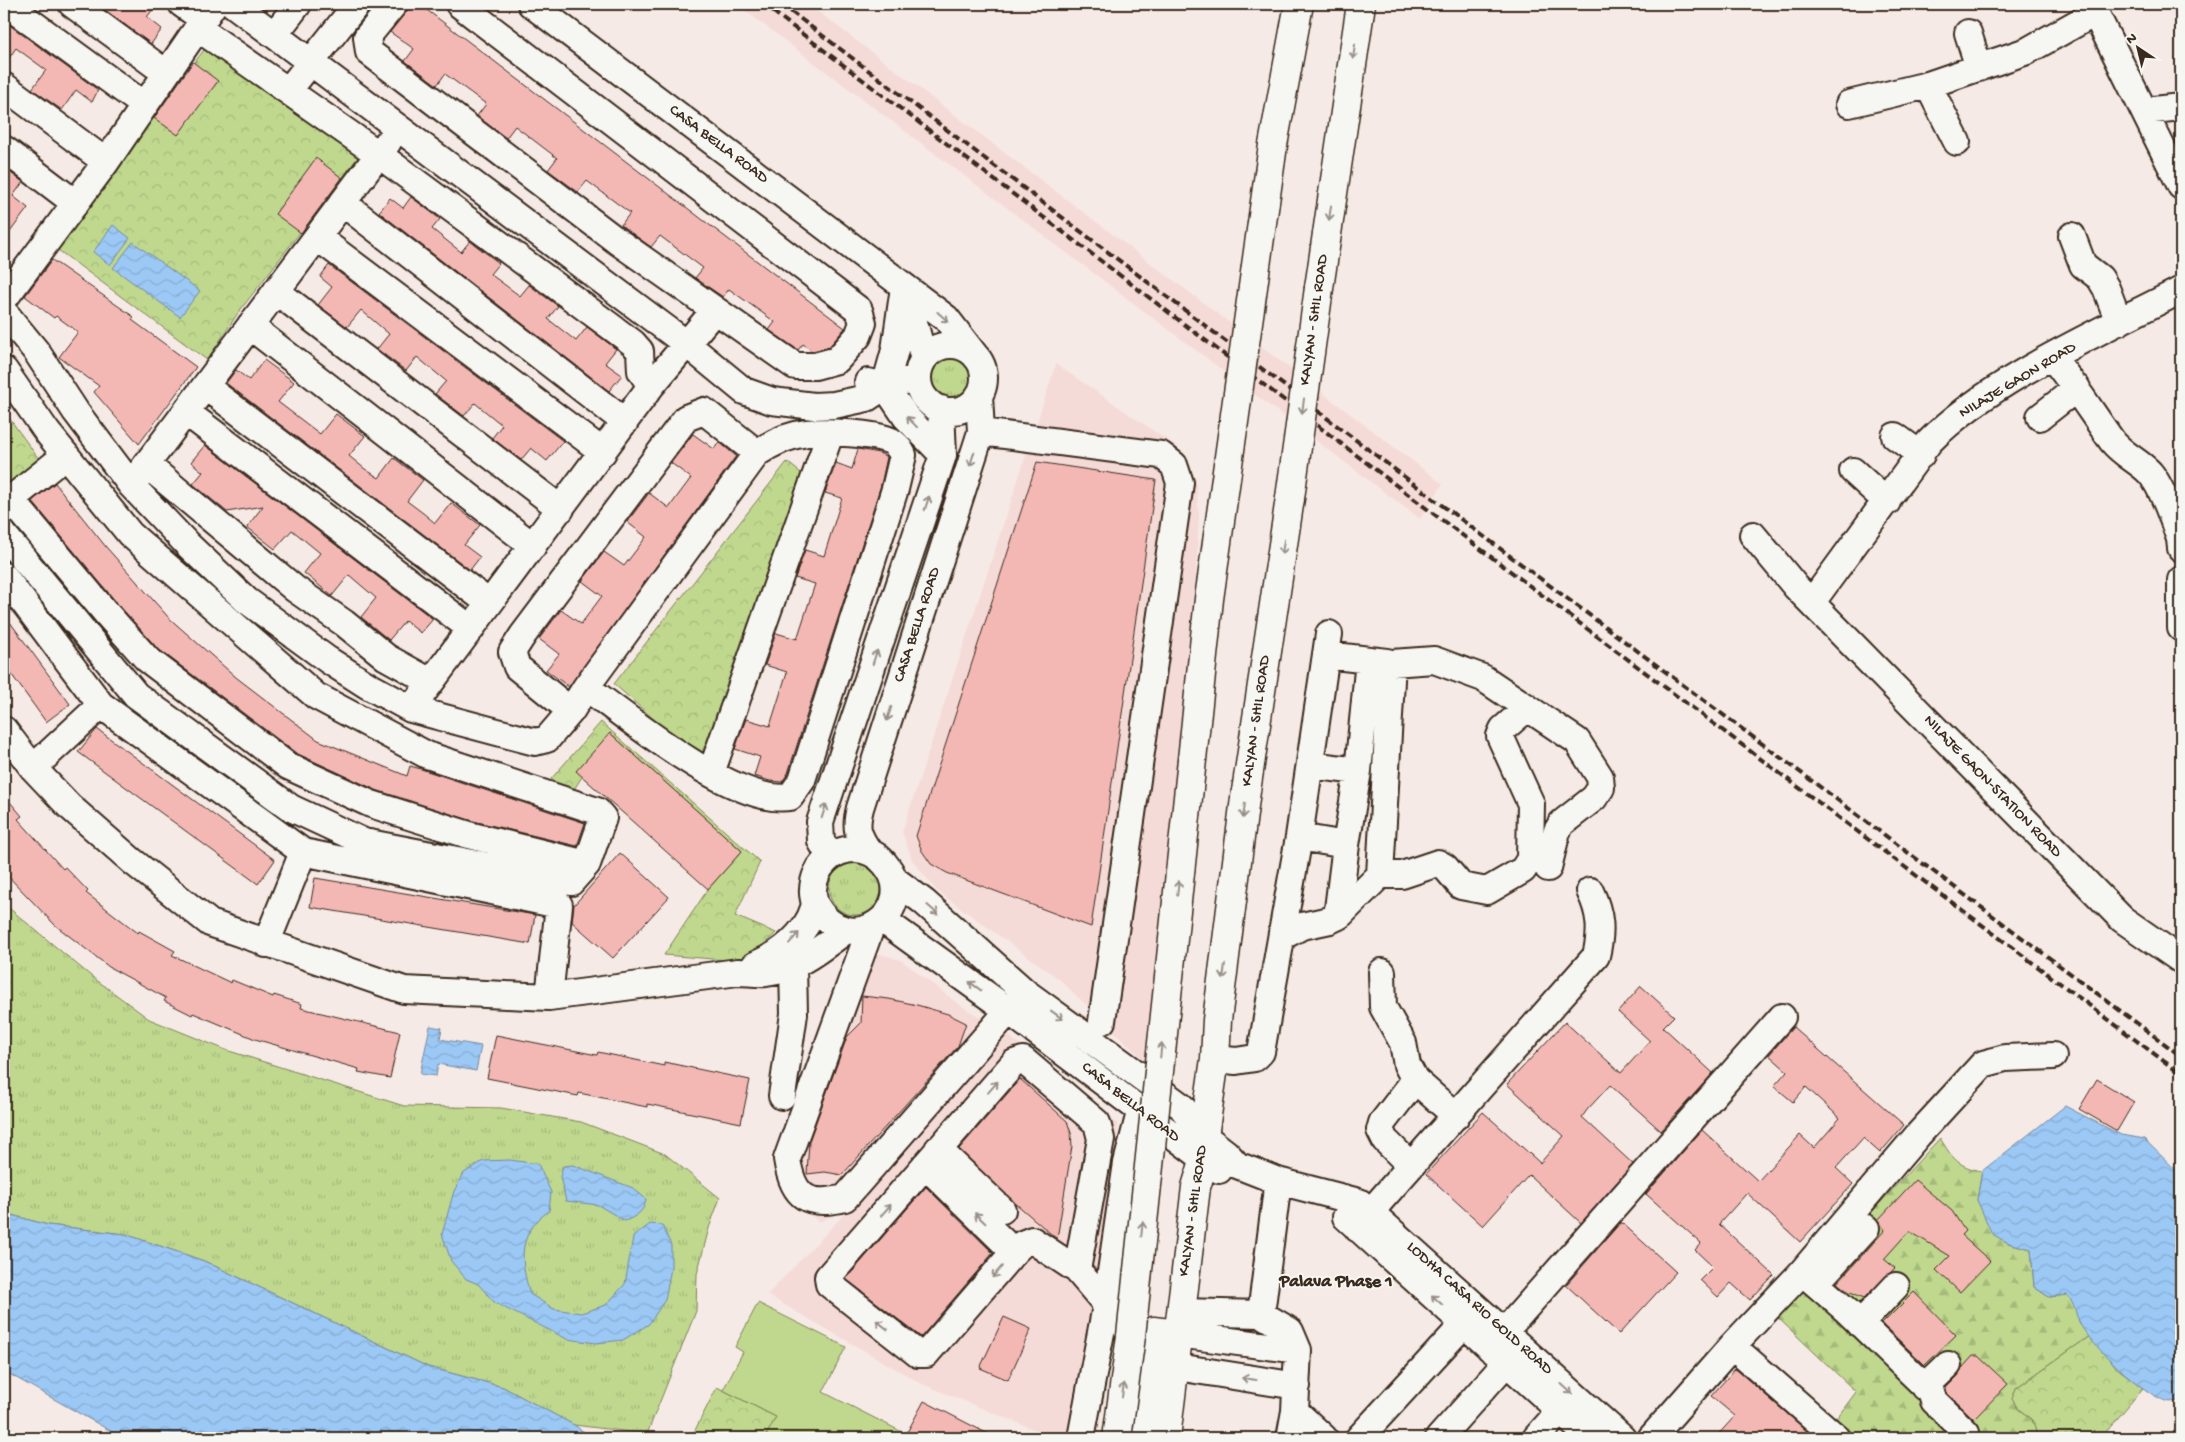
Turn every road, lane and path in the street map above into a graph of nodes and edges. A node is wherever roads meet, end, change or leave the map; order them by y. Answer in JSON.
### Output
{"nodes":[{"id":1,"x":6,"y":4,"type":"edge"},
{"id":2,"x":72,"y":4,"type":"edge"},
{"id":3,"x":182,"y":4,"type":"edge"},
{"id":4,"x":232,"y":4,"type":"edge"},
{"id":5,"x":298,"y":4,"type":"edge"},
{"id":6,"x":356,"y":4,"type":"edge"},
{"id":7,"x":394,"y":4,"type":"edge"},
{"id":8,"x":458,"y":4,"type":"edge"},
{"id":9,"x":531,"y":4,"type":"edge"},
{"id":10,"x":1299,"y":4,"type":"edge"},
{"id":11,"x":1361,"y":4,"type":"edge"},
{"id":12,"x":2093,"y":8,"type":"edge"},
{"id":13,"x":205,"y":17,"type":"edge"},
{"id":14,"x":1968,"y":33,"type":"dead end"},
{"id":15,"x":274,"y":35,"type":"junction"},
{"id":16,"x":310,"y":63,"type":"junction"},
{"id":17,"x":1978,"y":68,"type":"junction"},
{"id":18,"x":166,"y":73,"type":"junction"},
{"id":19,"x":1928,"y":85,"type":"junction"},
{"id":20,"x":4,"y":86,"type":"edge"},
{"id":21,"x":288,"y":91,"type":"junction"},
{"id":22,"x":1849,"y":104,"type":"dead end"},
{"id":23,"x":144,"y":106,"type":"junction"},
{"id":24,"x":2181,"y":107,"type":"edge"},
{"id":25,"x":2144,"y":111,"type":"junction"},
{"id":26,"x":400,"y":127,"type":"junction"},
{"id":27,"x":1958,"y":142,"type":"dead end"},
{"id":28,"x":4,"y":149,"type":"edge"},
{"id":29,"x":378,"y":154,"type":"junction"},
{"id":30,"x":106,"y":162,"type":"junction"},
{"id":31,"x":2181,"y":186,"type":"edge"},
{"id":32,"x":76,"y":203,"type":"junction"},
{"id":33,"x":343,"y":203,"type":"junction"},
{"id":34,"x":2072,"y":236,"type":"dead end"},
{"id":35,"x":317,"y":237,"type":"junction"},
{"id":36,"x":904,"y":287,"type":"junction"},
{"id":37,"x":2181,"y":290,"type":"edge"},
{"id":38,"x":276,"y":291,"type":"junction"},
{"id":39,"x":4,"y":299,"type":"edge"},
{"id":40,"x":715,"y":310,"type":"junction"},
{"id":41,"x":4,"y":312,"type":"edge"},
{"id":42,"x":2120,"y":322,"type":"junction"},
{"id":43,"x":250,"y":326,"type":"junction"},
{"id":44,"x":688,"y":345,"type":"junction"},
{"id":45,"x":36,"y":351,"type":"junction"},
{"id":46,"x":976,"y":358,"type":"junction"},
{"id":47,"x":2052,"y":358,"type":"junction"},
{"id":48,"x":920,"y":368,"type":"junction"},
{"id":49,"x":5,"y":373,"type":"edge"},
{"id":50,"x":205,"y":386,"type":"junction"},
{"id":51,"x":651,"y":386,"type":"junction"},
{"id":52,"x":885,"y":386,"type":"junction"},
{"id":53,"x":2076,"y":388,"type":"junction"},
{"id":54,"x":979,"y":394,"type":"junction"},
{"id":55,"x":941,"y":409,"type":"junction"},
{"id":56,"x":76,"y":412,"type":"junction"},
{"id":57,"x":186,"y":412,"type":"junction"},
{"id":58,"x":2040,"y":417,"type":"dead end"},
{"id":59,"x":625,"y":422,"type":"junction"},
{"id":60,"x":47,"y":432,"type":"junction"},
{"id":61,"x":981,"y":432,"type":"junction"},
{"id":62,"x":830,"y":434,"type":"junction"},
{"id":63,"x":1895,"y":436,"type":"dead end"},
{"id":64,"x":603,"y":452,"type":"junction"},
{"id":65,"x":757,"y":453,"type":"junction"},
{"id":66,"x":66,"y":455,"type":"junction"},
{"id":67,"x":943,"y":455,"type":"junction"},
{"id":68,"x":1921,"y":455,"type":"junction"},
{"id":69,"x":147,"y":465,"type":"junction"},
{"id":70,"x":1853,"y":471,"type":"dead end"},
{"id":71,"x":131,"y":485,"type":"junction"},
{"id":72,"x":1887,"y":502,"type":"junction"},
{"id":73,"x":561,"y":509,"type":"junction"},
{"id":74,"x":4,"y":535,"type":"edge"},
{"id":75,"x":1753,"y":535,"type":"dead end"},
{"id":76,"x":533,"y":546,"type":"junction"},
{"id":77,"x":2181,"y":548,"type":"edge"},
{"id":78,"x":4,"y":576,"type":"edge"},
{"id":79,"x":2181,"y":580,"type":"edge"},
{"id":80,"x":1812,"y":602,"type":"junction"},
{"id":81,"x":490,"y":603,"type":"junction"},
{"id":82,"x":2181,"y":628,"type":"edge"},
{"id":83,"x":471,"y":629,"type":"junction"},
{"id":84,"x":386,"y":657,"type":"junction"},
{"id":85,"x":1381,"y":662,"type":"junction"},
{"id":86,"x":431,"y":682,"type":"junction"},
{"id":87,"x":367,"y":685,"type":"junction"},
{"id":88,"x":586,"y":687,"type":"junction"},
{"id":89,"x":101,"y":705,"type":"junction"},
{"id":90,"x":411,"y":708,"type":"junction"},
{"id":91,"x":1528,"y":708,"type":"junction"},
{"id":92,"x":571,"y":711,"type":"junction"},
{"id":93,"x":4,"y":730,"type":"edge"},
{"id":94,"x":1310,"y":765,"type":"junction"},
{"id":95,"x":33,"y":768,"type":"junction"},
{"id":96,"x":1358,"y":771,"type":"junction"},
{"id":97,"x":711,"y":773,"type":"junction"},
{"id":98,"x":1299,"y":838,"type":"junction"},
{"id":99,"x":1346,"y":845,"type":"junction"},
{"id":100,"x":303,"y":852,"type":"junction"},
{"id":101,"x":869,"y":852,"type":"junction"},
{"id":102,"x":830,"y":857,"type":"junction"},
{"id":103,"x":587,"y":864,"type":"junction"},
{"id":104,"x":1548,"y":868,"type":"dead end"},
{"id":105,"x":1380,"y":876,"type":"junction"},
{"id":106,"x":895,"y":880,"type":"junction"},
{"id":107,"x":1590,"y":891,"type":"dead end"},
{"id":108,"x":815,"y":904,"type":"junction"},
{"id":109,"x":1337,"y":917,"type":"junction"},
{"id":110,"x":877,"y":924,"type":"junction"},
{"id":111,"x":845,"y":931,"type":"junction"},
{"id":112,"x":1283,"y":936,"type":"junction"},
{"id":113,"x":266,"y":944,"type":"junction"},
{"id":114,"x":2178,"y":950,"type":"edge"},
{"id":115,"x":793,"y":964,"type":"junction"},
{"id":116,"x":738,"y":972,"type":"junction"},
{"id":117,"x":1382,"y":972,"type":"dead end"},
{"id":118,"x":549,"y":997,"type":"junction"},
{"id":119,"x":1017,"y":1001,"type":"junction"},
{"id":120,"x":1782,"y":1017,"type":"dead end"},
{"id":121,"x":1102,"y":1021,"type":"dead end"},
{"id":122,"x":2053,"y":1056,"type":"dead end"},
{"id":123,"x":1216,"y":1059,"type":"junction"},
{"id":124,"x":1415,"y":1080,"type":"junction"},
{"id":125,"x":782,"y":1096,"type":"dead end"},
{"id":126,"x":1141,"y":1109,"type":"junction"},
{"id":127,"x":1456,"y":1116,"type":"junction"},
{"id":128,"x":1133,"y":1138,"type":"junction"},
{"id":129,"x":1100,"y":1140,"type":"junction"},
{"id":130,"x":1204,"y":1148,"type":"junction"},
{"id":131,"x":932,"y":1157,"type":"junction"},
{"id":132,"x":1237,"y":1165,"type":"joint"},
{"id":133,"x":1411,"y":1166,"type":"junction"},
{"id":134,"x":1278,"y":1181,"type":"junction"},
{"id":135,"x":1002,"y":1210,"type":"dead end"},
{"id":136,"x":1365,"y":1220,"type":"junction"},
{"id":137,"x":1866,"y":1228,"type":"dead end"},
{"id":138,"x":1014,"y":1252,"type":"junction"},
{"id":139,"x":1077,"y":1270,"type":"junction"},
{"id":140,"x":1809,"y":1277,"type":"junction"},
{"id":141,"x":1896,"y":1286,"type":"dead end"},
{"id":142,"x":1106,"y":1306,"type":"junction"},
{"id":143,"x":1261,"y":1314,"type":"junction"},
{"id":144,"x":1464,"y":1324,"type":"junction"},
{"id":145,"x":1860,"y":1324,"type":"junction"},
{"id":146,"x":1162,"y":1328,"type":"junction"},
{"id":147,"x":1732,"y":1346,"type":"junction"},
{"id":148,"x":1500,"y":1347,"type":"junction"},
{"id":149,"x":1298,"y":1350,"type":"junction"},
{"id":150,"x":1148,"y":1362,"type":"junction"},
{"id":151,"x":1948,"y":1365,"type":"dead end"},
{"id":152,"x":1175,"y":1368,"type":"junction"},
{"id":153,"x":1925,"y":1387,"type":"junction"},
{"id":154,"x":1296,"y":1398,"type":"junction"},
{"id":155,"x":1560,"y":1411,"type":"junction"},
{"id":156,"x":1966,"y":1432,"type":"dead end"},
{"id":157,"x":1081,"y":1438,"type":"edge"},
{"id":158,"x":1117,"y":1438,"type":"edge"},
{"id":159,"x":1140,"y":1438,"type":"edge"},
{"id":160,"x":1166,"y":1438,"type":"edge"},
{"id":161,"x":1290,"y":1438,"type":"edge"},
{"id":162,"x":1324,"y":1438,"type":"edge"},
{"id":163,"x":1359,"y":1438,"type":"edge"},
{"id":164,"x":1439,"y":1438,"type":"edge"},
{"id":165,"x":1536,"y":1438,"type":"edge"},
{"id":166,"x":1590,"y":1438,"type":"edge"},
{"id":167,"x":1622,"y":1438,"type":"edge"},
{"id":168,"x":1651,"y":1438,"type":"edge"},
{"id":169,"x":1837,"y":1438,"type":"edge"}],
"edges":[{"from":1,"to":23,"type":"street"},
{"from":2,"to":18,"type":"street"},
{"from":3,"to":13,"type":"street"},
{"from":4,"to":15,"type":"street"},
{"from":5,"to":15,"type":"street"},
{"from":6,"to":16,"type":"street"},
{"from":7,"to":40,"type":"street"},
{"from":8,"to":40,"type":"street"},
{"from":9,"to":36,"type":"street","name":"CASA BELLA ROAD"},
{"from":158,"to":10,"type":"main road","one_way":true,"bridge":true},
{"from":11,"to":123,"type":"main road","name":"KALYAN - SHIL ROAD","one_way":true,"bridge":true},
{"from":12,"to":17,"type":"street"},
{"from":12,"to":25,"type":"street"},
{"from":13,"to":18,"type":"street"},
{"from":13,"to":21,"type":"street"},
{"from":14,"to":17,"type":"street"},
{"from":15,"to":16,"type":"street"},
{"from":16,"to":21,"type":"street"},
{"from":16,"to":26,"type":"street"},
{"from":17,"to":19,"type":"street"},
{"from":18,"to":23,"type":"street"},
{"from":19,"to":22,"type":"street"},
{"from":19,"to":27,"type":"street"},
{"from":20,"to":30,"type":"street"},
{"from":21,"to":29,"type":"street"},
{"from":23,"to":30,"type":"street"},
{"from":24,"to":25,"type":"street"},
{"from":25,"to":31,"type":"street"},
{"from":26,"to":29,"type":"street"},
{"from":26,"to":44,"type":"street"},
{"from":28,"to":32,"type":"street"},
{"from":29,"to":33,"type":"street"},
{"from":29,"to":51,"type":"street"},
{"from":30,"to":32,"type":"street"},
{"from":32,"to":39,"type":"street"},
{"from":33,"to":35,"type":"street"},
{"from":33,"to":59,"type":"street"},
{"from":34,"to":42,"type":"street"},
{"from":35,"to":38,"type":"street"},
{"from":35,"to":64,"type":"street"},
{"from":36,"to":46,"type":"street","name":"CASA BELLA ROAD","one_way":true},
{"from":36,"to":48,"type":"street"},
{"from":36,"to":52,"type":"street"},
{"from":37,"to":42,"type":"street","name":"NILAJE GAON ROAD"},
{"from":38,"to":43,"type":"street"},
{"from":38,"to":73,"type":"street"},
{"from":40,"to":44,"type":"street"},
{"from":41,"to":45,"type":"street"},
{"from":42,"to":47,"type":"street","name":"NILAJE GAON ROAD"},
{"from":43,"to":50,"type":"street"},
{"from":43,"to":76,"type":"street"},
{"from":44,"to":51,"type":"street"},
{"from":44,"to":52,"type":"street"},
{"from":45,"to":49,"type":"street"},
{"from":45,"to":56,"type":"street"},
{"from":46,"to":48,"type":"street"},
{"from":46,"to":54,"type":"street","name":"CASA BELLA ROAD"},
{"from":47,"to":53,"type":"street"},
{"from":47,"to":68,"type":"street","name":"NILAJE GAON ROAD"},
{"from":48,"to":52,"type":"street"},
{"from":48,"to":55,"type":"street"},
{"from":49,"to":60,"type":"street"},
{"from":50,"to":57,"type":"street"},
{"from":50,"to":81,"type":"street"},
{"from":51,"to":59,"type":"street"},
{"from":67,"to":52,"type":"street","one_way":true},
{"from":53,"to":58,"type":"street"},
{"from":53,"to":77,"type":"street"},
{"from":54,"to":55,"type":"street"},
{"from":54,"to":61,"type":"street","name":"CASA BELLA ROAD"},
{"from":55,"to":67,"type":"street","name":"CASA BELLA ROAD"},
{"from":56,"to":60,"type":"street"},
{"from":56,"to":71,"type":"street"},
{"from":57,"to":69,"type":"street"},
{"from":57,"to":83,"type":"street"},
{"from":59,"to":64,"type":"street"},
{"from":60,"to":66,"type":"street"},
{"from":61,"to":101,"type":"street","name":"CASA BELLA ROAD","one_way":true},
{"from":61,"to":121,"type":"street"},
{"from":62,"to":65,"type":"street"},
{"from":62,"to":97,"type":"street"},
{"from":62,"to":97,"type":"street"},
{"from":63,"to":68,"type":"street"},
{"from":64,"to":73,"type":"street"},
{"from":65,"to":88,"type":"street"},
{"from":65,"to":92,"type":"street"},
{"from":66,"to":103,"type":"street"},
{"from":66,"to":103,"type":"street"},
{"from":102,"to":67,"type":"street","name":"CASA BELLA ROAD","one_way":true},
{"from":68,"to":72,"type":"street","name":"NILAJE GAON ROAD"},
{"from":69,"to":71,"type":"street"},
{"from":69,"to":84,"type":"street"},
{"from":70,"to":72,"type":"street"},
{"from":71,"to":87,"type":"street"},
{"from":72,"to":80,"type":"street","name":"NILAJE GAON ROAD"},
{"from":73,"to":76,"type":"street"},
{"from":74,"to":103,"type":"street"},
{"from":75,"to":80,"type":"street","name":"NILAJE GAON-STATION ROAD"},
{"from":76,"to":81,"type":"street"},
{"from":78,"to":89,"type":"street"},
{"from":79,"to":82,"type":"street"},
{"from":80,"to":114,"type":"street","name":"NILAJE GAON-STATION ROAD"},
{"from":81,"to":83,"type":"street"},
{"from":83,"to":86,"type":"street"},
{"from":84,"to":86,"type":"street"},
{"from":84,"to":87,"type":"street"},
{"from":85,"to":91,"type":"street"},
{"from":85,"to":94,"type":"street"},
{"from":85,"to":96,"type":"street"},
{"from":85,"to":105,"type":"street"},
{"from":86,"to":90,"type":"street"},
{"from":87,"to":90,"type":"street"},
{"from":88,"to":92,"type":"street"},
{"from":88,"to":97,"type":"street"},
{"from":89,"to":95,"type":"street"},
{"from":89,"to":100,"type":"street"},
{"from":90,"to":92,"type":"street"},
{"from":91,"to":104,"type":"street"},
{"from":91,"to":105,"type":"street"},
{"from":93,"to":95,"type":"street"},
{"from":94,"to":96,"type":"street"},
{"from":94,"to":98,"type":"street"},
{"from":95,"to":113,"type":"street"},
{"from":96,"to":99,"type":"street"},
{"from":98,"to":99,"type":"street"},
{"from":98,"to":112,"type":"street"},
{"from":99,"to":109,"type":"street"},
{"from":100,"to":113,"type":"street"},
{"from":100,"to":118,"type":"street"},
{"from":101,"to":102,"type":"street"},
{"from":101,"to":106,"type":"street","name":"CASA BELLA ROAD"},
{"from":102,"to":108,"type":"street"},
{"from":105,"to":109,"type":"street"},
{"from":106,"to":110,"type":"street"},
{"from":106,"to":119,"type":"street","name":"CASA BELLA ROAD","one_way":true},
{"from":107,"to":127,"type":"street"},
{"from":108,"to":111,"type":"street"},
{"from":116,"to":108,"type":"street","one_way":true},
{"from":109,"to":112,"type":"street"},
{"from":110,"to":111,"type":"street"},
{"from":119,"to":110,"type":"street","name":"CASA BELLA ROAD","one_way":true},
{"from":110,"to":119,"type":"street"},
{"from":111,"to":115,"type":"street"},
{"from":112,"to":123,"type":"street"},
{"from":113,"to":118,"type":"street"},
{"from":115,"to":116,"type":"street"},
{"from":115,"to":125,"type":"street"},
{"from":116,"to":118,"type":"street"},
{"from":117,"to":124,"type":"street"},
{"from":119,"to":126,"type":"street","name":"CASA BELLA ROAD"},
{"from":119,"to":130,"type":"street","name":"CASA BELLA ROAD","one_way":true},
{"from":120,"to":148,"type":"street"},
{"from":122,"to":140,"type":"street"},
{"from":123,"to":130,"type":"main road","name":"KALYAN - SHIL ROAD"},
{"from":124,"to":127,"type":"street"},
{"from":124,"to":133,"type":"street"},
{"from":126,"to":128,"type":"street"},
{"from":126,"to":130,"type":"street","name":"CASA BELLA ROAD"},
{"from":127,"to":133,"type":"street"},
{"from":128,"to":129,"type":"street"},
{"from":128,"to":142,"type":"street"},
{"from":131,"to":129,"type":"street","one_way":true},
{"from":129,"to":139,"type":"street"},
{"from":130,"to":132,"type":"street","name":"CASA BELLA ROAD"},
{"from":130,"to":146,"type":"main road","name":"KALYAN - SHIL ROAD"},
{"from":131,"to":135,"type":"street"},
{"from":138,"to":131,"type":"street","one_way":true},
{"from":138,"to":131,"type":"street","one_way":true},
{"from":132,"to":134,"type":"street","name":"LODHA CASA RIO GOLD ROAD"},
{"from":133,"to":136,"type":"street"},
{"from":134,"to":136,"type":"street","name":"LODHA CASA RIO GOLD ROAD"},
{"from":134,"to":143,"type":"street"},
{"from":144,"to":136,"type":"street","name":"LODHA CASA RIO GOLD ROAD","one_way":true},
{"from":136,"to":148,"type":"street","name":"LODHA CASA RIO GOLD ROAD"},
{"from":137,"to":140,"type":"street"},
{"from":138,"to":139,"type":"street"},
{"from":139,"to":142,"type":"street"},
{"from":140,"to":145,"type":"street"},
{"from":140,"to":147,"type":"street"},
{"from":141,"to":145,"type":"street"},
{"from":142,"to":146,"type":"street"},
{"from":142,"to":157,"type":"street"},
{"from":143,"to":146,"type":"street"},
{"from":143,"to":149,"type":"street"},
{"from":144,"to":148,"type":"street","name":"LODHA CASA RIO GOLD ROAD"},
{"from":144,"to":163,"type":"street"},
{"from":145,"to":153,"type":"street"},
{"from":146,"to":149,"type":"street"},
{"from":146,"to":150,"type":"main road","name":"KALYAN - SHIL ROAD"},
{"from":146,"to":152,"type":"main road","name":"KALYAN - SHIL ROAD"},
{"from":147,"to":168,"type":"street"},
{"from":147,"to":169,"type":"street"},
{"from":148,"to":155,"type":"street","name":"LODHA CASA RIO GOLD ROAD"},
{"from":148,"to":164,"type":"street"},
{"from":148,"to":167,"type":"street","name":"LODHA CASA RIO GOLD ROAD","one_way":true},
{"from":149,"to":154,"type":"street"},
{"from":150,"to":152,"type":"street"},
{"from":150,"to":159,"type":"main road","name":"KALYAN - SHIL ROAD"},
{"from":151,"to":153,"type":"street"},
{"from":154,"to":152,"type":"street","one_way":true},
{"from":152,"to":160,"type":"main road","name":"KALYAN - SHIL ROAD"},
{"from":153,"to":156,"type":"street"},
{"from":154,"to":161,"type":"street"},
{"from":154,"to":162,"type":"street"},
{"from":155,"to":165,"type":"street"},
{"from":155,"to":166,"type":"street","name":"LODHA CASA RIO GOLD ROAD"}]}
